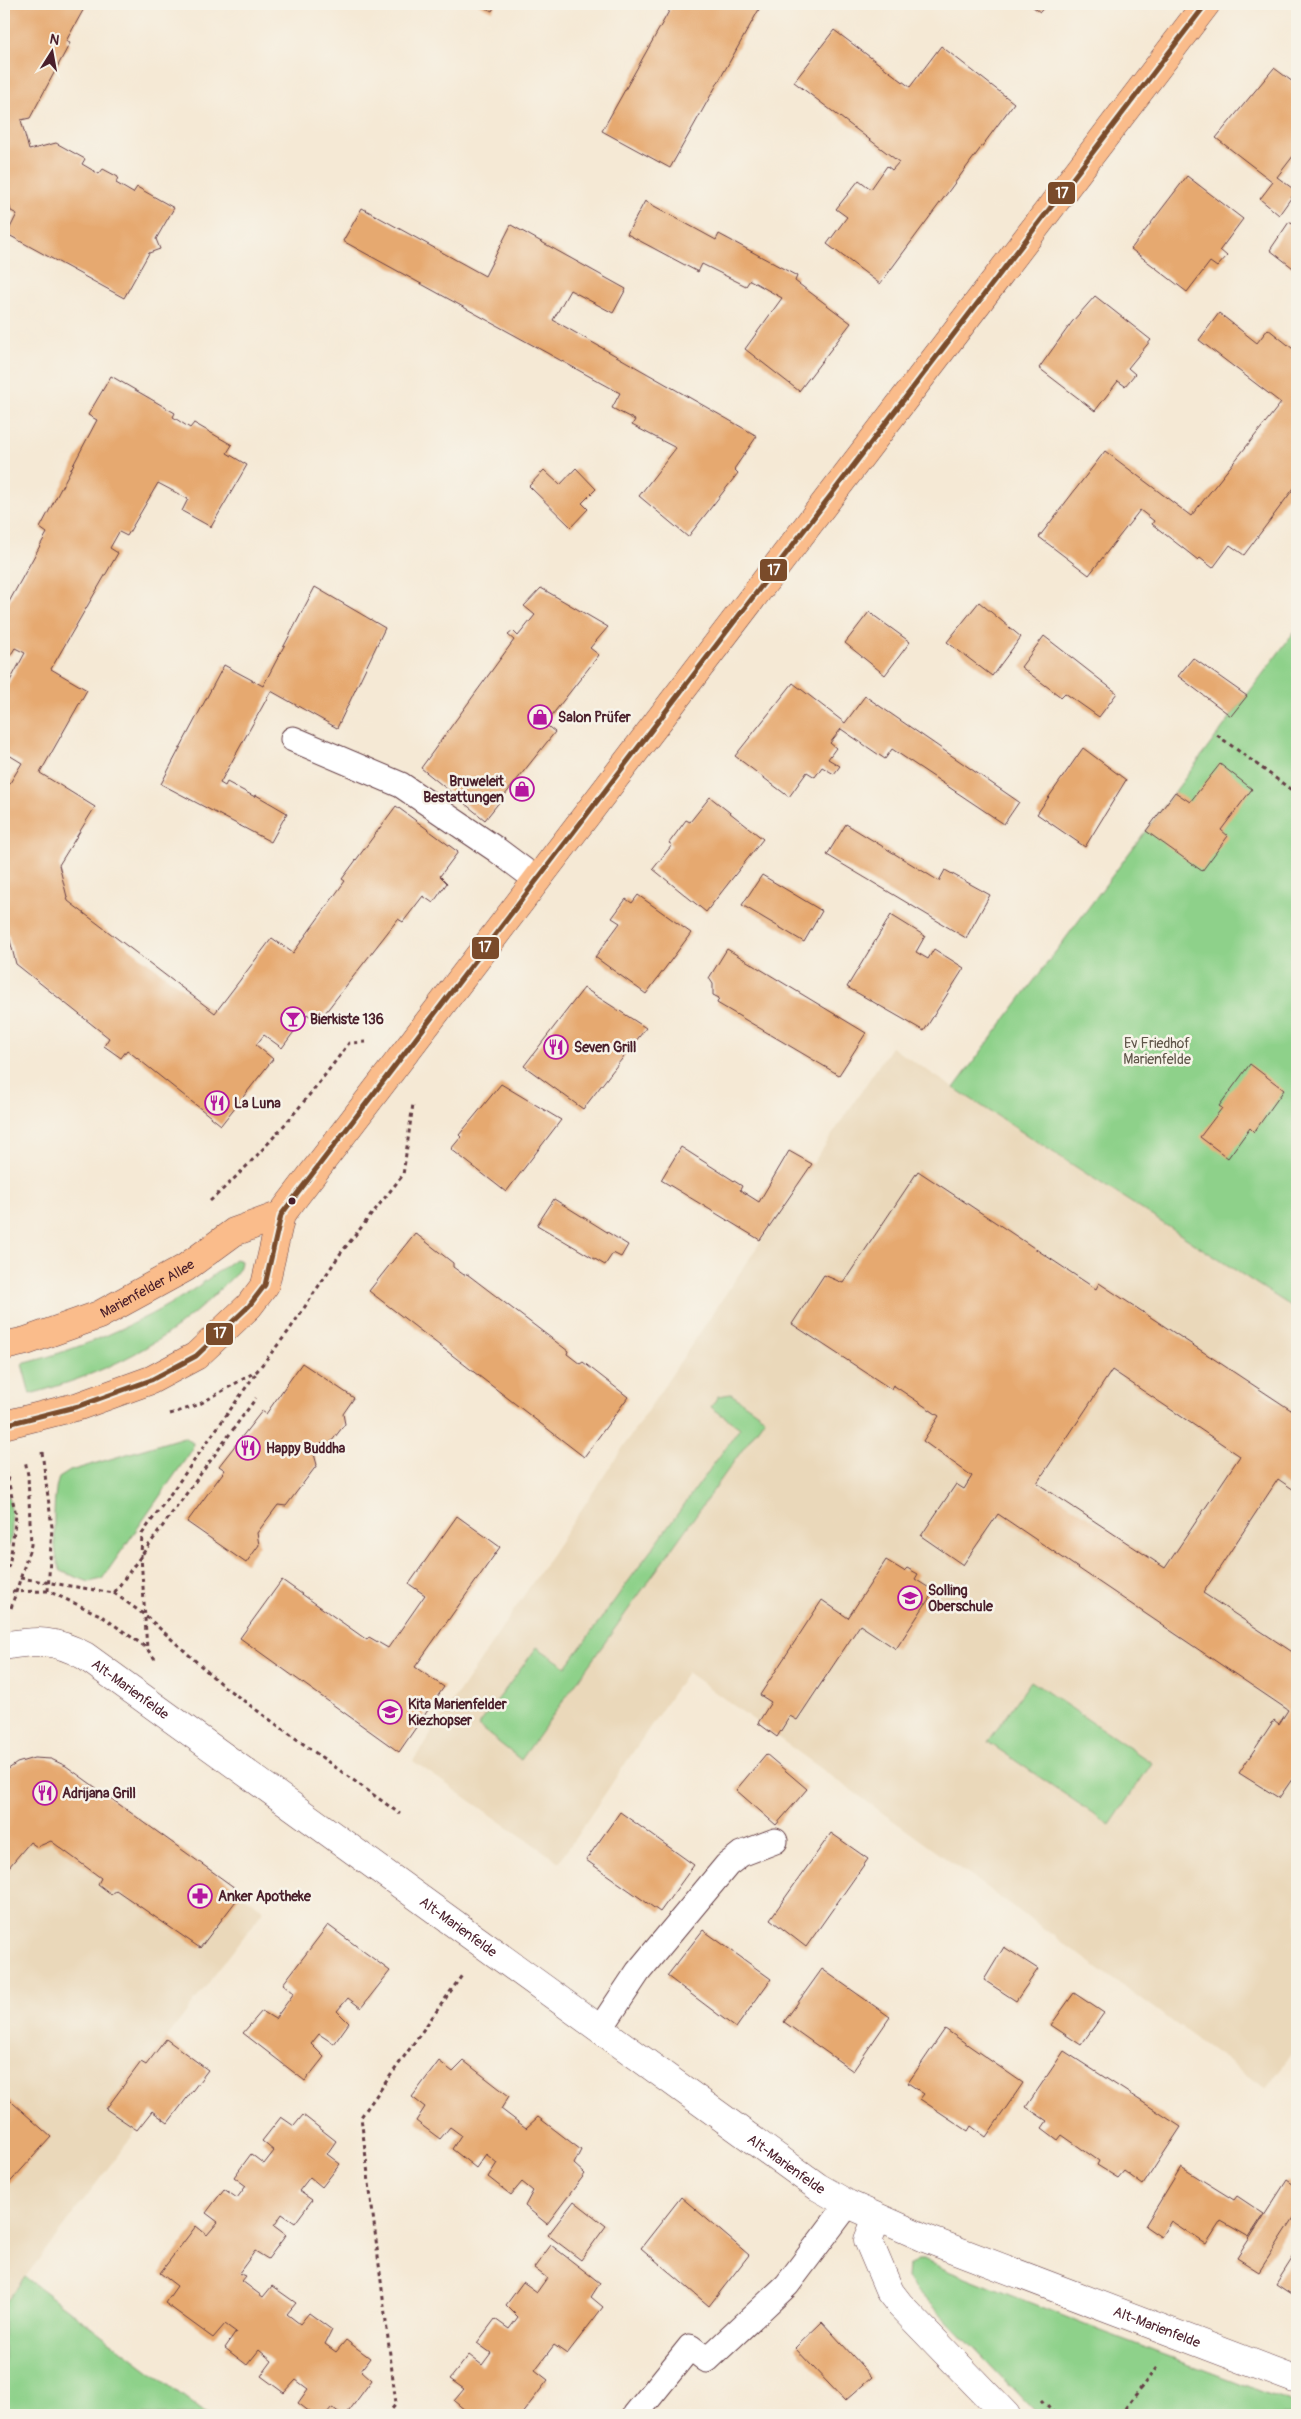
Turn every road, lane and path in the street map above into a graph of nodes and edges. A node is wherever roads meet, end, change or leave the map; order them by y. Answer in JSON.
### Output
{"nodes":[{"id":1,"x":1206,"y":4,"type":"edge"},
{"id":2,"x":1217,"y":735,"type":"dead end"},
{"id":3,"x":293,"y":739,"type":"dead end"},
{"id":4,"x":1297,"y":794,"type":"edge"},
{"id":5,"x":536,"y":880,"type":"junction"},
{"id":6,"x":410,"y":1047,"type":"junction"},
{"id":7,"x":204,"y":1206,"type":"dead end"},
{"id":8,"x":282,"y":1215,"type":"junction"},
{"id":9,"x":4,"y":1346,"type":"edge"},
{"id":10,"x":257,"y":1371,"type":"dead end"},
{"id":11,"x":256,"y":1398,"type":"dead end"},
{"id":12,"x":4,"y":1426,"type":"edge"},
{"id":13,"x":42,"y":1452,"type":"dead end"},
{"id":14,"x":25,"y":1460,"type":"dead end"},
{"id":15,"x":4,"y":1462,"type":"edge"},
{"id":16,"x":141,"y":1556,"type":"junction"},
{"id":17,"x":20,"y":1578,"type":"junction"},
{"id":18,"x":4,"y":1579,"type":"edge"},
{"id":19,"x":48,"y":1582,"type":"junction"},
{"id":20,"x":48,"y":1591,"type":"dead end"},
{"id":21,"x":114,"y":1593,"type":"junction"},
{"id":22,"x":9,"y":1615,"type":"dead end"},
{"id":23,"x":146,"y":1616,"type":"junction"},
{"id":24,"x":4,"y":1646,"type":"edge"},
{"id":25,"x":158,"y":1663,"type":"dead end"},
{"id":26,"x":400,"y":1814,"type":"dead end"},
{"id":27,"x":775,"y":1841,"type":"dead end"},
{"id":28,"x":483,"y":1945,"type":"junction"},
{"id":29,"x":600,"y":2029,"type":"junction"},
{"id":30,"x":848,"y":2204,"type":"junction"},
{"id":31,"x":877,"y":2218,"type":"junction"},
{"id":32,"x":1157,"y":2367,"type":"dead end"},
{"id":33,"x":1297,"y":2380,"type":"edge"},
{"id":34,"x":387,"y":2415,"type":"edge"},
{"id":35,"x":635,"y":2415,"type":"edge"},
{"id":36,"x":1006,"y":2415,"type":"edge"},
{"id":37,"x":1120,"y":2415,"type":"edge"}],
"edges":[{"from":1,"to":5,"type":"main road"},
{"from":2,"to":4,"type":"path"},
{"from":3,"to":5,"type":"lane"},
{"from":5,"to":6,"type":"main road"},
{"from":6,"to":7,"type":"path"},
{"from":6,"to":8,"type":"main road"},
{"from":8,"to":9,"type":"main road","name":"Marienfelder Allee"},
{"from":8,"to":12,"type":"main road"},
{"from":10,"to":16,"type":"path"},
{"from":11,"to":16,"type":"path"},
{"from":13,"to":19,"type":"path"},
{"from":14,"to":17,"type":"path"},
{"from":15,"to":18,"type":"path"},
{"from":16,"to":21,"type":"path"},
{"from":16,"to":23,"type":"path"},
{"from":17,"to":19,"type":"path"},
{"from":17,"to":22,"type":"path"},
{"from":19,"to":20,"type":"path"},
{"from":19,"to":21,"type":"path"},
{"from":21,"to":23,"type":"path"},
{"from":23,"to":25,"type":"path"},
{"from":23,"to":26,"type":"path"},
{"from":24,"to":28,"type":"street","name":"Alt-Marienfelde"},
{"from":27,"to":29,"type":"lane"},
{"from":28,"to":29,"type":"street","name":"Alt-Marienfelde"},
{"from":28,"to":34,"type":"path"},
{"from":29,"to":30,"type":"street","name":"Alt-Marienfelde"},
{"from":30,"to":31,"type":"street","name":"Alt-Marienfelde"},
{"from":30,"to":35,"type":"lane"},
{"from":31,"to":33,"type":"street","name":"Alt-Marienfelde"},
{"from":31,"to":36,"type":"street"},
{"from":32,"to":37,"type":"path"}]}
